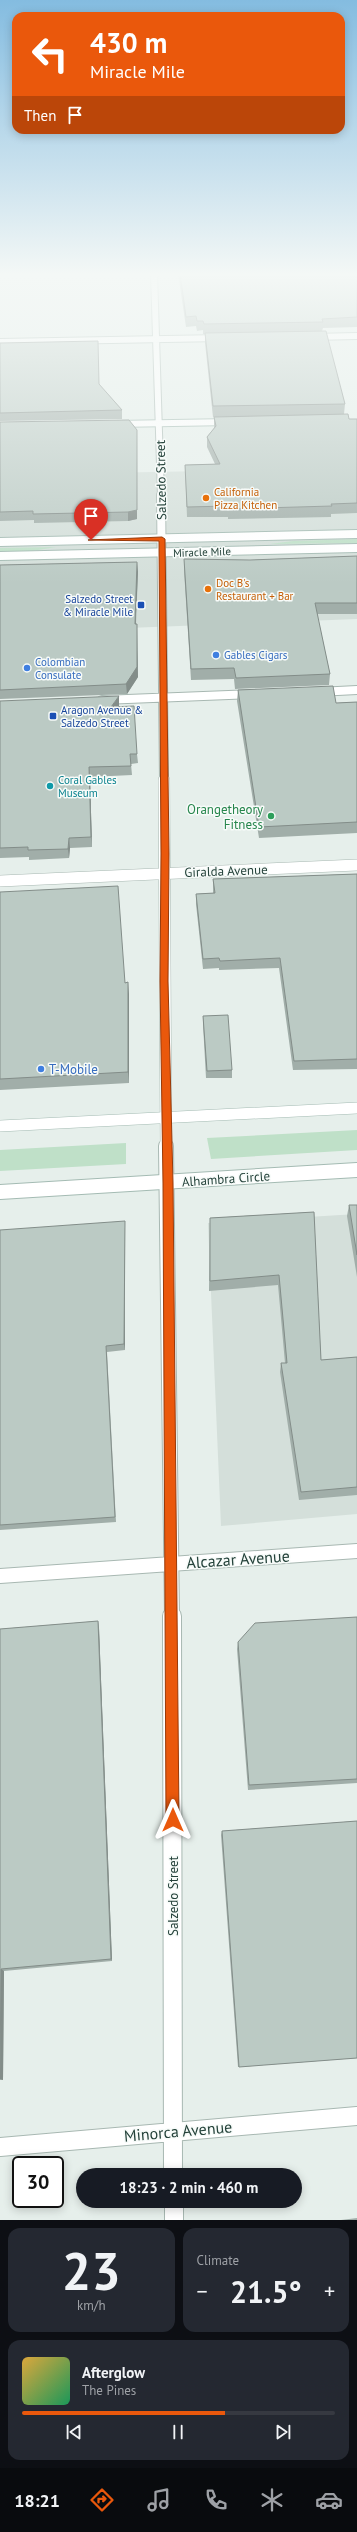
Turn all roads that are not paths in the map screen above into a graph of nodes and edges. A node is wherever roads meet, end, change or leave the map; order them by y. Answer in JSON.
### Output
{"nodes":[{"id":1,"x":158,"y":377,"type":"edge"},
{"id":2,"x":240,"y":421,"type":"edge"},
{"id":3,"x":160,"y":423,"type":"junction"},
{"id":4,"x":109,"y":424,"type":"edge"},
{"id":5,"x":357,"y":534,"type":"edge"},
{"id":6,"x":162,"y":539,"type":"junction"},
{"id":7,"x":0,"y":542,"type":"edge"},
{"id":8,"x":357,"y":548,"type":"edge"},
{"id":9,"x":162,"y":553,"type":"junction"},
{"id":10,"x":0,"y":556,"type":"edge"},
{"id":11,"x":357,"y":690,"type":"edge"},
{"id":12,"x":311,"y":692,"type":"edge"},
{"id":13,"x":265,"y":694,"type":"edge"},
{"id":14,"x":164,"y":698,"type":"junction"},
{"id":15,"x":90,"y":701,"type":"edge"},
{"id":16,"x":357,"y":865,"type":"edge"},
{"id":17,"x":165,"y":873,"type":"junction"},
{"id":18,"x":0,"y":881,"type":"edge"},
{"id":19,"x":357,"y":1108,"type":"edge"},
{"id":20,"x":166,"y":1116,"type":"junction"},
{"id":21,"x":0,"y":1126,"type":"edge"},
{"id":22,"x":357,"y":1170,"type":"edge"},
{"id":23,"x":168,"y":1183,"type":"junction"},
{"id":24,"x":0,"y":1192,"type":"edge"},
{"id":25,"x":357,"y":1551,"type":"edge"},
{"id":26,"x":172,"y":1564,"type":"junction"},
{"id":27,"x":0,"y":1576,"type":"edge"},
{"id":28,"x":357,"y":2116,"type":"edge"},
{"id":29,"x":173,"y":2131,"type":"junction"},
{"id":30,"x":0,"y":2147,"type":"edge"},
{"id":31,"x":173,"y":2168,"type":"edge"},
{"id":32,"x":174,"y":2208,"type":"edge"},
{"id":33,"x":174,"y":2220,"type":"edge"}],
"edges":[{"from":1,"to":3,"type":"street","name":"Salzedo Street"},
{"from":2,"to":3,"type":"street"},
{"from":3,"to":4,"type":"street"},
{"from":3,"to":6,"type":"street","name":"Salzedo Street"},
{"from":5,"to":6,"type":"street","name":"Miracle Mile"},
{"from":6,"to":7,"type":"street","name":"Miracle Mile"},
{"from":6,"to":9,"type":"street","name":"Salzedo Street"},
{"from":8,"to":9,"type":"street","name":"Miracle Mile"},
{"from":9,"to":10,"type":"street","name":"Miracle Mile"},
{"from":9,"to":14,"type":"street","name":"Salzedo Street"},
{"from":11,"to":12,"type":"street"},
{"from":13,"to":14,"type":"street"},
{"from":14,"to":15,"type":"street"},
{"from":14,"to":17,"type":"street","name":"Salzedo Street"},
{"from":16,"to":17,"type":"street","name":"Giralda Avenue"},
{"from":17,"to":18,"type":"street","name":"Giralda Avenue"},
{"from":17,"to":20,"type":"street","name":"Salzedo Street"},
{"from":19,"to":20,"type":"street"},
{"from":20,"to":21,"type":"street"},
{"from":20,"to":23,"type":"street","name":"Salzedo Street"},
{"from":22,"to":23,"type":"street","name":"Alhambra Circle"},
{"from":23,"to":24,"type":"street","name":"Alhambra Circle"},
{"from":23,"to":26,"type":"street","name":"Salzedo Street"},
{"from":25,"to":26,"type":"street","name":"Alcazar Avenue"},
{"from":26,"to":27,"type":"street","name":"Alcazar Avenue"},
{"from":26,"to":29,"type":"street","name":"Salzedo Street"},
{"from":28,"to":29,"type":"street","name":"Minorca Avenue"},
{"from":29,"to":30,"type":"street","name":"Minorca Avenue"},
{"from":29,"to":31,"type":"street","name":"Salzedo Street"},
{"from":32,"to":33,"type":"street"}]}
